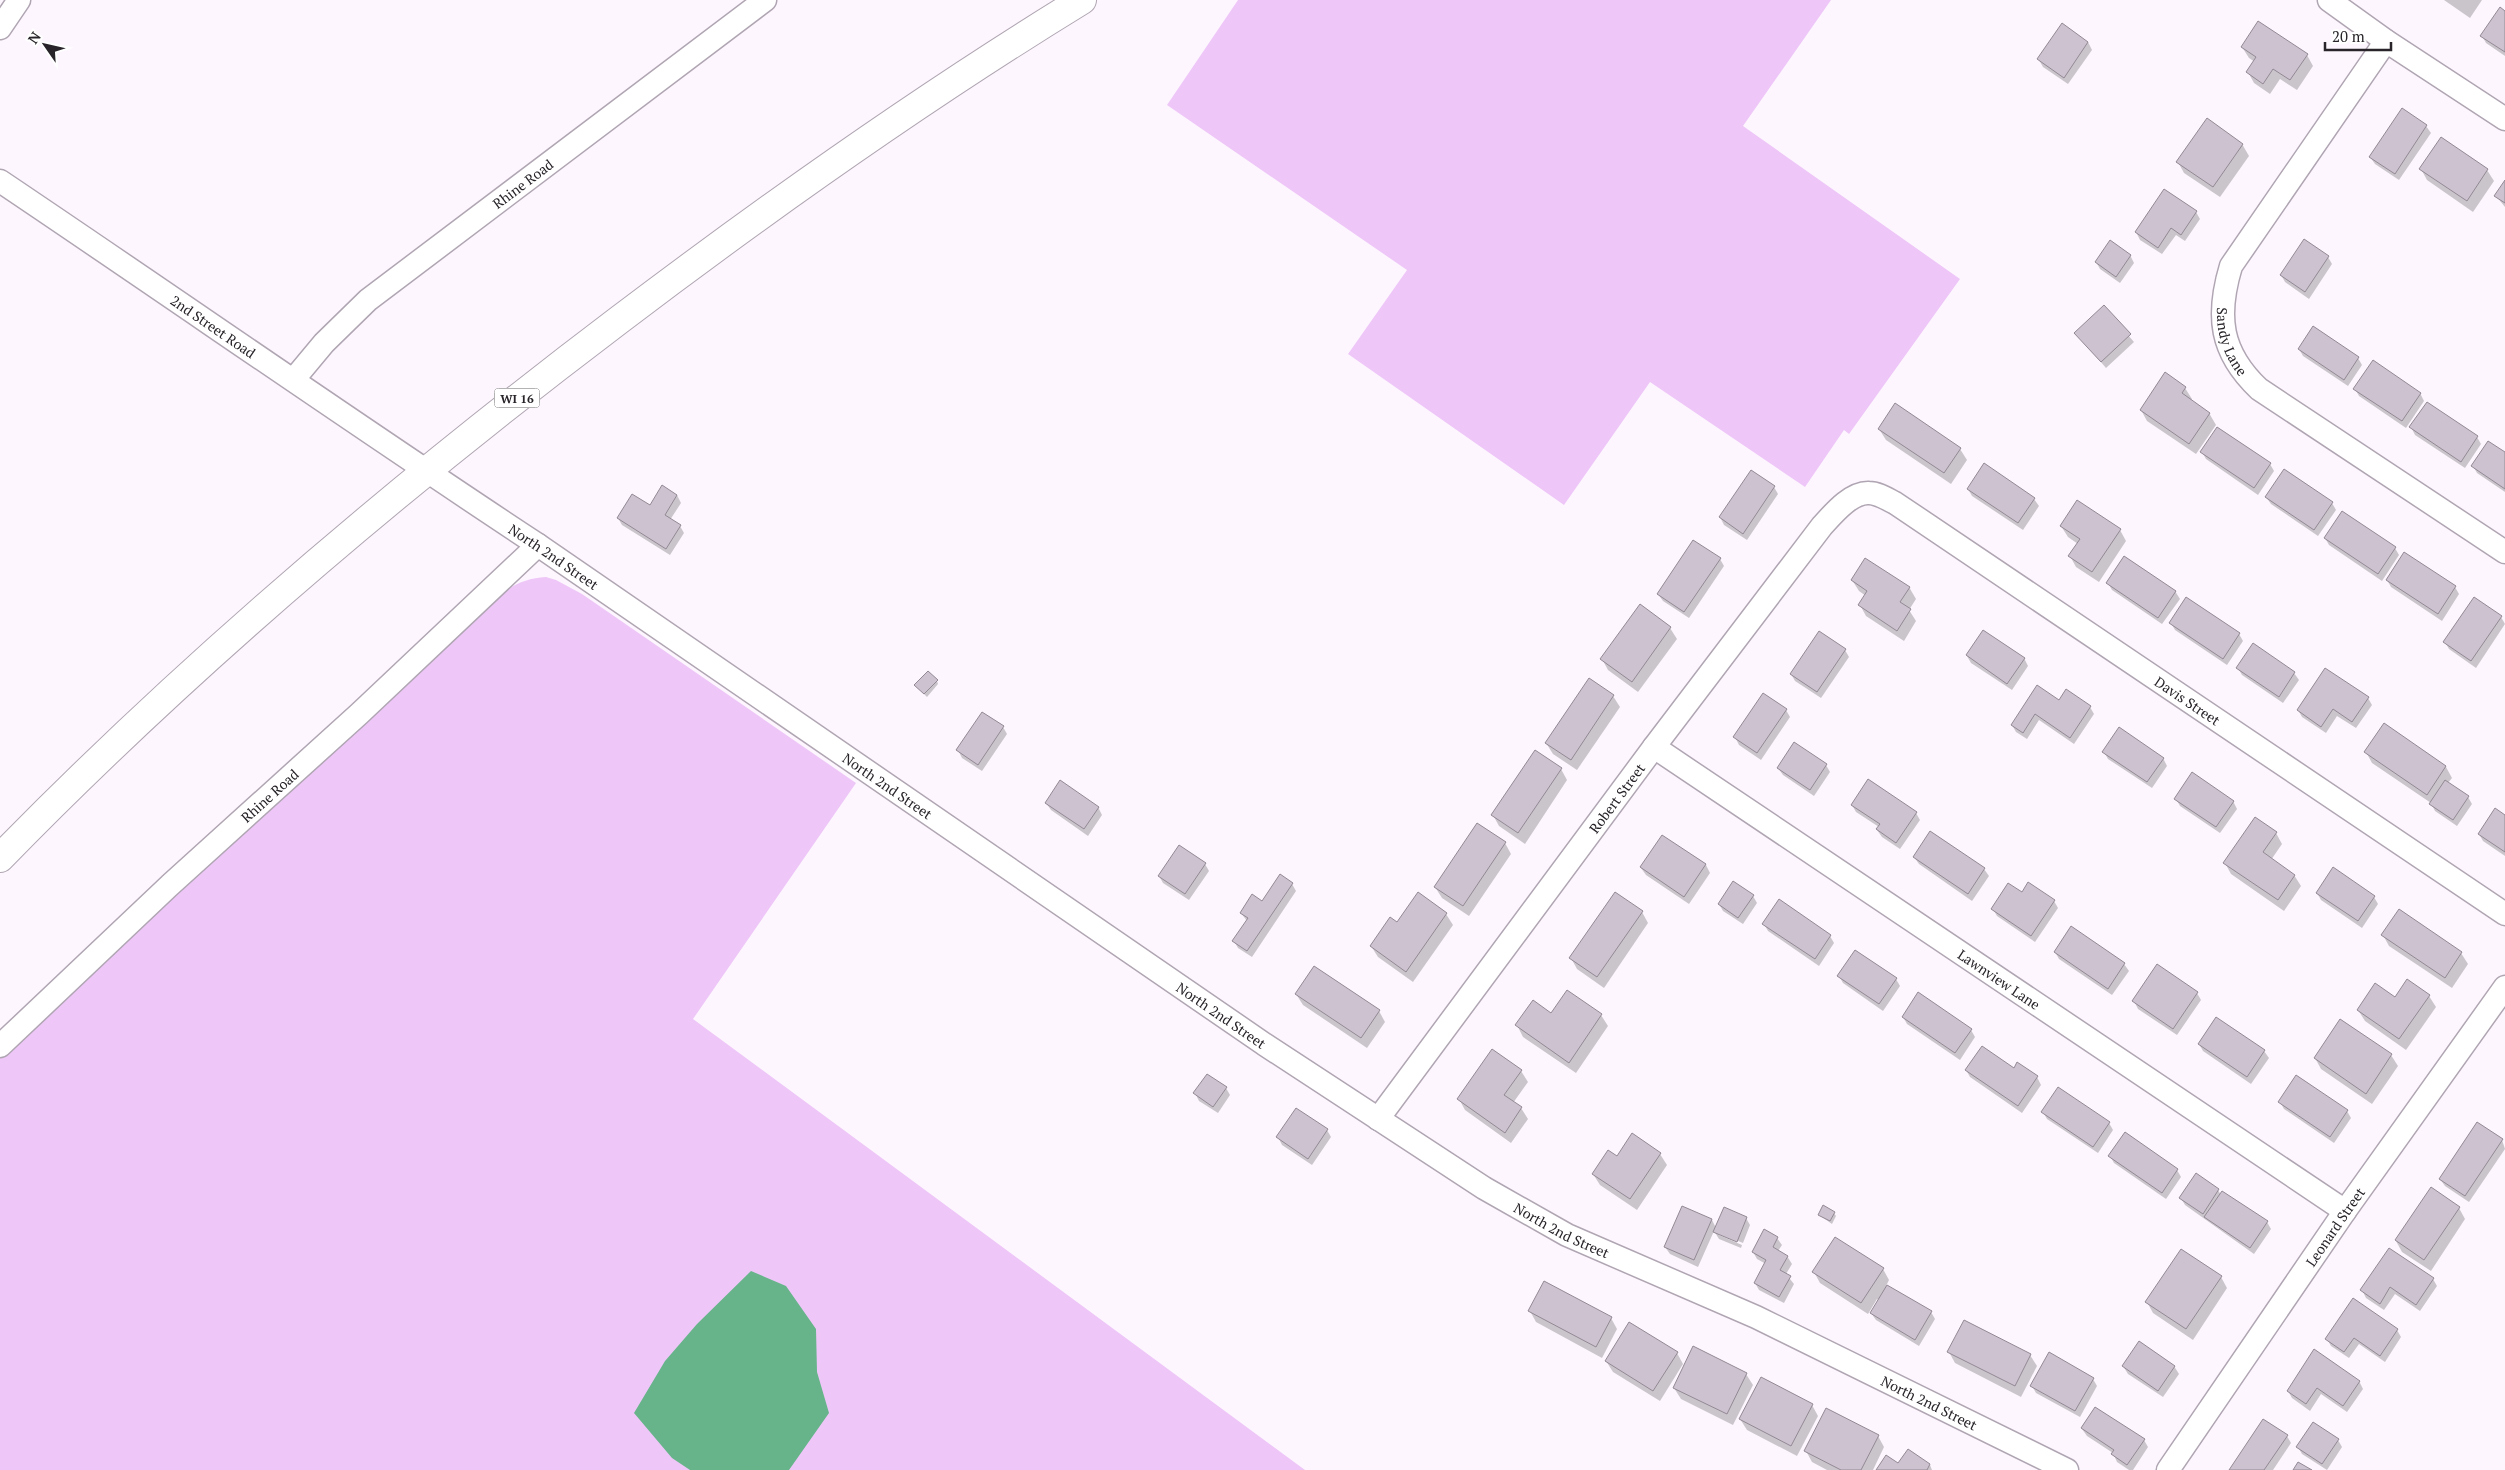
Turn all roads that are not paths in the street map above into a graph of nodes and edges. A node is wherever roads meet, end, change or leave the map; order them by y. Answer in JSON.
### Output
{"nodes":[{"id":1,"x":19,"y":0,"type":"edge"},
{"id":2,"x":765,"y":0,"type":"edge"},
{"id":3,"x":1082,"y":0,"type":"edge"},
{"id":4,"x":2329,"y":0,"type":"edge"},
{"id":5,"x":0,"y":28,"type":"edge"},
{"id":6,"x":2386,"y":41,"type":"junction"},
{"id":7,"x":2505,"y":119,"type":"edge"},
{"id":8,"x":0,"y":181,"type":"edge"},
{"id":9,"x":294,"y":379,"type":"junction"},
{"id":10,"x":425,"y":471,"type":"junction"},
{"id":11,"x":1869,"y":493,"type":"joint"},
{"id":12,"x":538,"y":545,"type":"junction"},
{"id":13,"x":2505,"y":552,"type":"edge"},
{"id":14,"x":1654,"y":747,"type":"junction"},
{"id":15,"x":0,"y":858,"type":"edge"},
{"id":16,"x":2505,"y":914,"type":"edge"},
{"id":17,"x":2505,"y":987,"type":"edge"},
{"id":18,"x":0,"y":1046,"type":"edge"},
{"id":19,"x":1378,"y":1119,"type":"junction"},
{"id":20,"x":2345,"y":1211,"type":"junction"},
{"id":21,"x":2067,"y":1470,"type":"edge"},
{"id":22,"x":2168,"y":1470,"type":"edge"}],
"edges":[{"from":1,"to":5,"type":"street"},
{"from":2,"to":9,"type":"street","name":"Rhine Road"},
{"from":3,"to":10,"type":"highway","number":"WI 16"},
{"from":4,"to":6,"type":"street"},
{"from":6,"to":7,"type":"street"},
{"from":6,"to":13,"type":"street","name":"Sandy Lane"},
{"from":8,"to":9,"type":"street","name":"2nd Street Road"},
{"from":9,"to":10,"type":"street","name":"2nd Street Road"},
{"from":10,"to":12,"type":"street","name":"North 2nd Street"},
{"from":10,"to":15,"type":"highway","number":"WI 16"},
{"from":11,"to":14,"type":"street","name":"Robert Street"},
{"from":11,"to":16,"type":"street","name":"Davis Street"},
{"from":12,"to":18,"type":"street","name":"Rhine Road"},
{"from":12,"to":19,"type":"street","name":"North 2nd Street"},
{"from":14,"to":19,"type":"street","name":"Robert Street"},
{"from":14,"to":20,"type":"street","name":"Lawnview Lane"},
{"from":17,"to":20,"type":"street","name":"Leonard Street"},
{"from":19,"to":21,"type":"street","name":"North 2nd Street"},
{"from":20,"to":22,"type":"street","name":"Leonard Street"}]}
